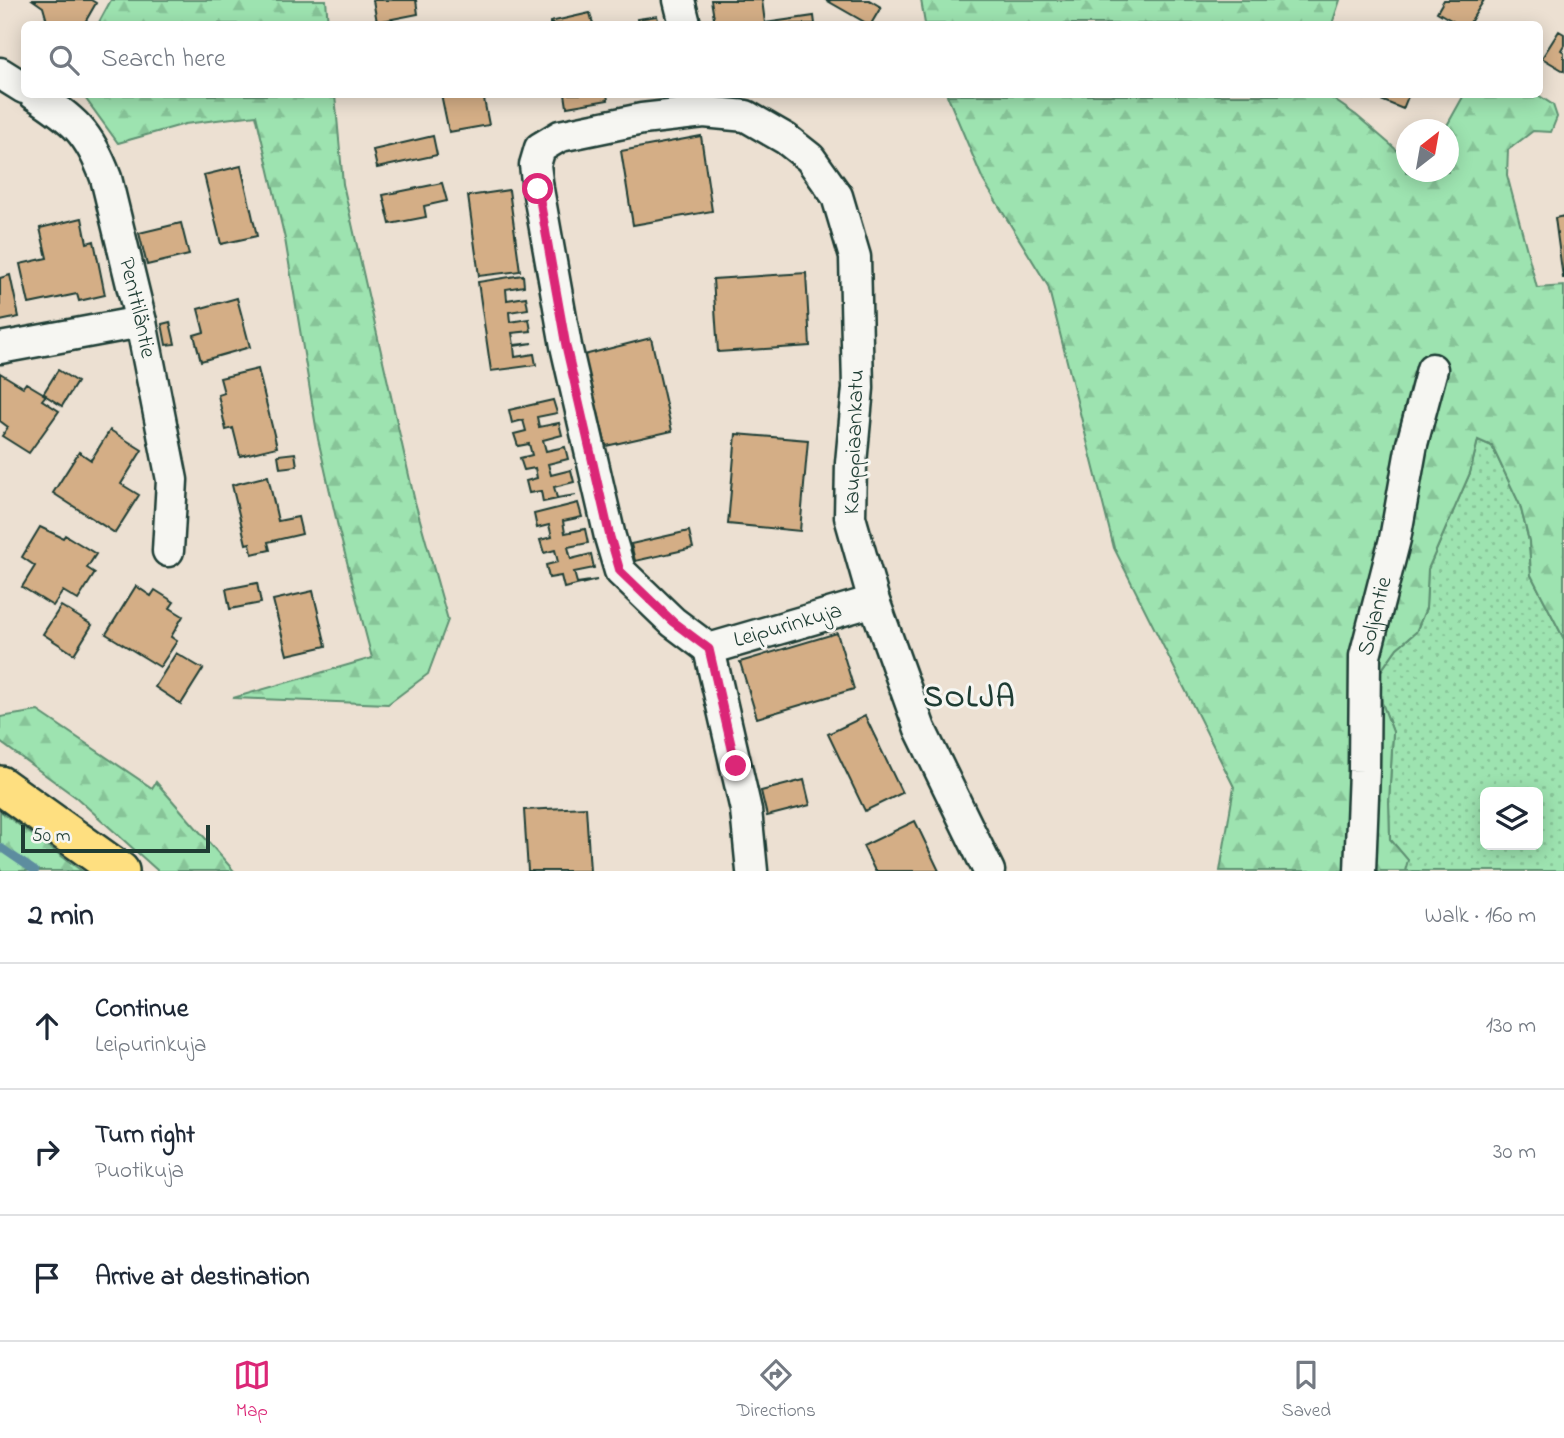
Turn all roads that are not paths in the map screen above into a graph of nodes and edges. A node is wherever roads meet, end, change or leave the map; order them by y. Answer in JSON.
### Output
{"nodes":[{"id":1,"x":679,"y":0,"type":"edge"},
{"id":2,"x":684,"y":21,"type":"edge"},
{"id":3,"x":0,"y":72,"type":"edge"},
{"id":4,"x":21,"y":86,"type":"edge"},
{"id":5,"x":40,"y":98,"type":"edge"},
{"id":6,"x":702,"y":103,"type":"edge"},
{"id":7,"x":141,"y":321,"type":"junction"},
{"id":8,"x":0,"y":348,"type":"edge"},
{"id":9,"x":1432,"y":369,"type":"dead end"},
{"id":10,"x":168,"y":551,"type":"dead end"},
{"id":11,"x":874,"y":601,"type":"junction"},
{"id":12,"x":709,"y":649,"type":"junction"},
{"id":13,"x":0,"y":785,"type":"edge"},
{"id":14,"x":120,"y":871,"type":"edge"},
{"id":15,"x":752,"y":871,"type":"edge"},
{"id":16,"x":989,"y":871,"type":"edge"},
{"id":17,"x":1360,"y":871,"type":"edge"}],
"edges":[{"from":1,"to":2,"type":"street"},
{"from":3,"to":4,"type":"street"},
{"from":5,"to":7,"type":"street","name":"Penttiläntie"},
{"from":6,"to":11,"type":"street","name":"Kauppiaankatu"},
{"from":6,"to":12,"type":"street","name":"Leipurinkuja"},
{"from":7,"to":8,"type":"street"},
{"from":7,"to":10,"type":"street","name":"Penttiläntie"},
{"from":9,"to":17,"type":"street","name":"Soljantie"},
{"from":11,"to":12,"type":"street","name":"Leipurinkuja"},
{"from":11,"to":16,"type":"street","name":"Kauppiaankatu"},
{"from":12,"to":15,"type":"street"},
{"from":13,"to":14,"type":"main road"}]}
